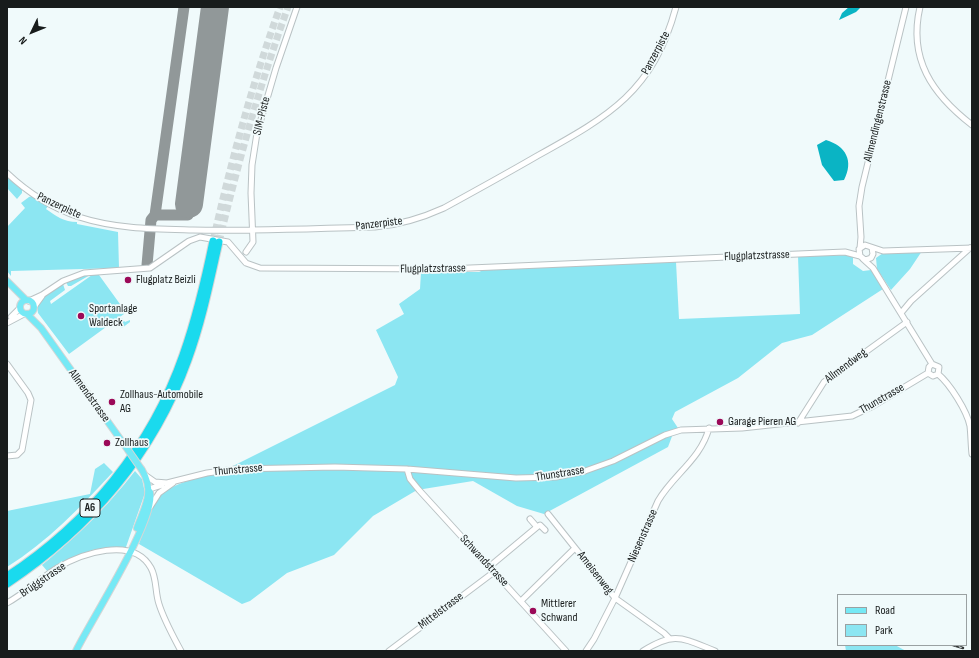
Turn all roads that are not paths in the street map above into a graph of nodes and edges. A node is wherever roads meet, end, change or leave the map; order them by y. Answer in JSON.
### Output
{"nodes":[{"id":1,"x":297,"y":7,"type":"edge"},
{"id":2,"x":676,"y":7,"type":"edge"},
{"id":3,"x":906,"y":7,"type":"edge"},
{"id":4,"x":920,"y":7,"type":"edge"},
{"id":5,"x":972,"y":125,"type":"edge"},
{"id":6,"x":7,"y":173,"type":"edge"},
{"id":7,"x":204,"y":230,"type":"junction"},
{"id":8,"x":252,"y":230,"type":"junction"},
{"id":9,"x":204,"y":237,"type":"junction"},
{"id":10,"x":862,"y":237,"type":"junction"},
{"id":11,"x":870,"y":246,"type":"junction"},
{"id":12,"x":860,"y":248,"type":"junction"},
{"id":13,"x":971,"y":248,"type":"edge"},
{"id":14,"x":883,"y":251,"type":"junction"},
{"id":15,"x":246,"y":252,"type":"dead end"},
{"id":16,"x":850,"y":252,"type":"junction"},
{"id":17,"x":872,"y":256,"type":"junction"},
{"id":18,"x":862,"y":258,"type":"junction"},
{"id":19,"x":873,"y":268,"type":"junction"},
{"id":20,"x":9,"y":284,"type":"edge"},
{"id":21,"x":42,"y":295,"type":"junction"},
{"id":22,"x":28,"y":301,"type":"junction"},
{"id":23,"x":20,"y":306,"type":"junction"},
{"id":24,"x":30,"y":311,"type":"junction"},
{"id":25,"x":901,"y":313,"type":"junction"},
{"id":26,"x":7,"y":321,"type":"edge"},
{"id":27,"x":907,"y":322,"type":"junction"},
{"id":28,"x":7,"y":364,"type":"edge"},
{"id":29,"x":932,"y":364,"type":"junction"},
{"id":30,"x":928,"y":373,"type":"junction"},
{"id":31,"x":938,"y":374,"type":"junction"},
{"id":32,"x":798,"y":423,"type":"junction"},
{"id":33,"x":709,"y":428,"type":"junction"},
{"id":34,"x":972,"y":454,"type":"edge"},
{"id":35,"x":7,"y":456,"type":"edge"},
{"id":36,"x":407,"y":469,"type":"junction"},
{"id":37,"x":143,"y":472,"type":"junction"},
{"id":38,"x":174,"y":482,"type":"junction"},
{"id":39,"x":167,"y":483,"type":"junction"},
{"id":40,"x":163,"y":489,"type":"junction"},
{"id":41,"x":149,"y":490,"type":"junction"},
{"id":42,"x":150,"y":507,"type":"junction"},
{"id":43,"x":548,"y":514,"type":"dead end"},
{"id":44,"x":530,"y":519,"type":"dead end"},
{"id":45,"x":537,"y":527,"type":"junction"},
{"id":46,"x":545,"y":530,"type":"dead end"},
{"id":47,"x":573,"y":550,"type":"dead end"},
{"id":48,"x":130,"y":551,"type":"junction"},
{"id":49,"x":489,"y":567,"type":"junction"},
{"id":50,"x":494,"y":572,"type":"junction"},
{"id":51,"x":7,"y":576,"type":"edge"},
{"id":52,"x":7,"y":584,"type":"edge"},
{"id":53,"x":615,"y":598,"type":"junction"},
{"id":54,"x":521,"y":601,"type":"junction"},
{"id":55,"x":7,"y":603,"type":"edge"},
{"id":56,"x":669,"y":638,"type":"junction"},
{"id":57,"x":76,"y":651,"type":"edge"},
{"id":58,"x":180,"y":651,"type":"edge"},
{"id":59,"x":389,"y":651,"type":"edge"},
{"id":60,"x":566,"y":651,"type":"edge"},
{"id":61,"x":586,"y":651,"type":"edge"},
{"id":62,"x":643,"y":651,"type":"edge"},
{"id":63,"x":715,"y":651,"type":"edge"}],
"edges":[{"from":1,"to":8,"type":"street","name":"SIM-Piste"},
{"from":2,"to":8,"type":"street","name":"Panzerpiste"},
{"from":3,"to":10,"type":"street","name":"Allmendingenstrasse"},
{"from":4,"to":5,"type":"street"},
{"from":6,"to":7,"type":"street","name":"Panzerpiste"},
{"from":7,"to":8,"type":"street","name":"Panzerpiste"},
{"from":7,"to":9,"type":"street"},
{"from":8,"to":15,"type":"street","name":"SIM-Piste"},
{"from":9,"to":16,"type":"street","name":"Flugplatzstrasse"},
{"from":9,"to":21,"type":"street"},
{"from":10,"to":11,"type":"street"},
{"from":10,"to":12,"type":"street","name":"Allmendingenstrasse"},
{"from":11,"to":12,"type":"street","name":"Flugplatzstrasse"},
{"from":11,"to":14,"type":"street"},
{"from":11,"to":17,"type":"street"},
{"from":12,"to":16,"type":"street","name":"Flugplatzstrasse"},
{"from":12,"to":18,"type":"street","name":"Allmendingenstrasse"},
{"from":13,"to":14,"type":"street"},
{"from":13,"to":25,"type":"street"},
{"from":14,"to":17,"type":"street"},
{"from":16,"to":18,"type":"street","name":"Flugplatzstrasse"},
{"from":17,"to":18,"type":"street"},
{"from":17,"to":19,"type":"street"},
{"from":18,"to":19,"type":"street"},
{"from":19,"to":25,"type":"street"},
{"from":20,"to":22,"type":"main road"},
{"from":20,"to":23,"type":"main road"},
{"from":21,"to":22,"type":"street"},
{"from":21,"to":24,"type":"street"},
{"from":22,"to":23,"type":"main road"},
{"from":22,"to":24,"type":"main road"},
{"from":23,"to":24,"type":"main road"},
{"from":23,"to":26,"type":"street"},
{"from":24,"to":26,"type":"street"},
{"from":24,"to":37,"type":"main road","name":"Allmendstrasse","bridge":true},
{"from":25,"to":27,"type":"street"},
{"from":27,"to":29,"type":"street"},
{"from":27,"to":32,"type":"street","name":"Allmendweg"},
{"from":28,"to":35,"type":"street"},
{"from":29,"to":30,"type":"street"},
{"from":29,"to":31,"type":"street"},
{"from":30,"to":31,"type":"street"},
{"from":30,"to":32,"type":"street","name":"Thunstrasse"},
{"from":31,"to":34,"type":"street"},
{"from":32,"to":33,"type":"street","name":"Thunstrasse"},
{"from":33,"to":36,"type":"street","name":"Thunstrasse"},
{"from":33,"to":53,"type":"street","name":"Niesenstrasse"},
{"from":36,"to":38,"type":"street","name":"Thunstrasse"},
{"from":36,"to":49,"type":"street","name":"Schwandstrasse"},
{"from":37,"to":39,"type":"street","name":"Thunstrasse"},
{"from":37,"to":41,"type":"main road","name":"Allmendstrasse"},
{"from":38,"to":39,"type":"street","name":"Thunstrasse"},
{"from":38,"to":40,"type":"street","name":"Thunstrasse"},
{"from":39,"to":41,"type":"street","name":"Thunstrasse"},
{"from":40,"to":41,"type":"street"},
{"from":40,"to":42,"type":"street","name":"Thunstrasse"},
{"from":41,"to":42,"type":"main road"},
{"from":41,"to":48,"type":"main road"},
{"from":42,"to":48,"type":"main road"},
{"from":43,"to":53,"type":"street","name":"Ameisenweg"},
{"from":44,"to":45,"type":"street"},
{"from":45,"to":46,"type":"street"},
{"from":45,"to":49,"type":"street"},
{"from":47,"to":54,"type":"street"},
{"from":48,"to":55,"type":"street","name":"Brüggstrasse"},
{"from":48,"to":57,"type":"main road"},
{"from":48,"to":58,"type":"street"},
{"from":49,"to":50,"type":"street","name":"Schwandstrasse"},
{"from":50,"to":54,"type":"street","name":"Schwandstrasse"},
{"from":50,"to":59,"type":"street","name":"Mittelstrasse"},
{"from":51,"to":52,"type":"highway","number":"A6"},
{"from":53,"to":56,"type":"street","name":"Ameisenweg"},
{"from":53,"to":61,"type":"street","name":"Niesenstrasse"},
{"from":54,"to":60,"type":"street","name":"Schwandstrasse"},
{"from":56,"to":62,"type":"street"},
{"from":56,"to":63,"type":"street"}]}
